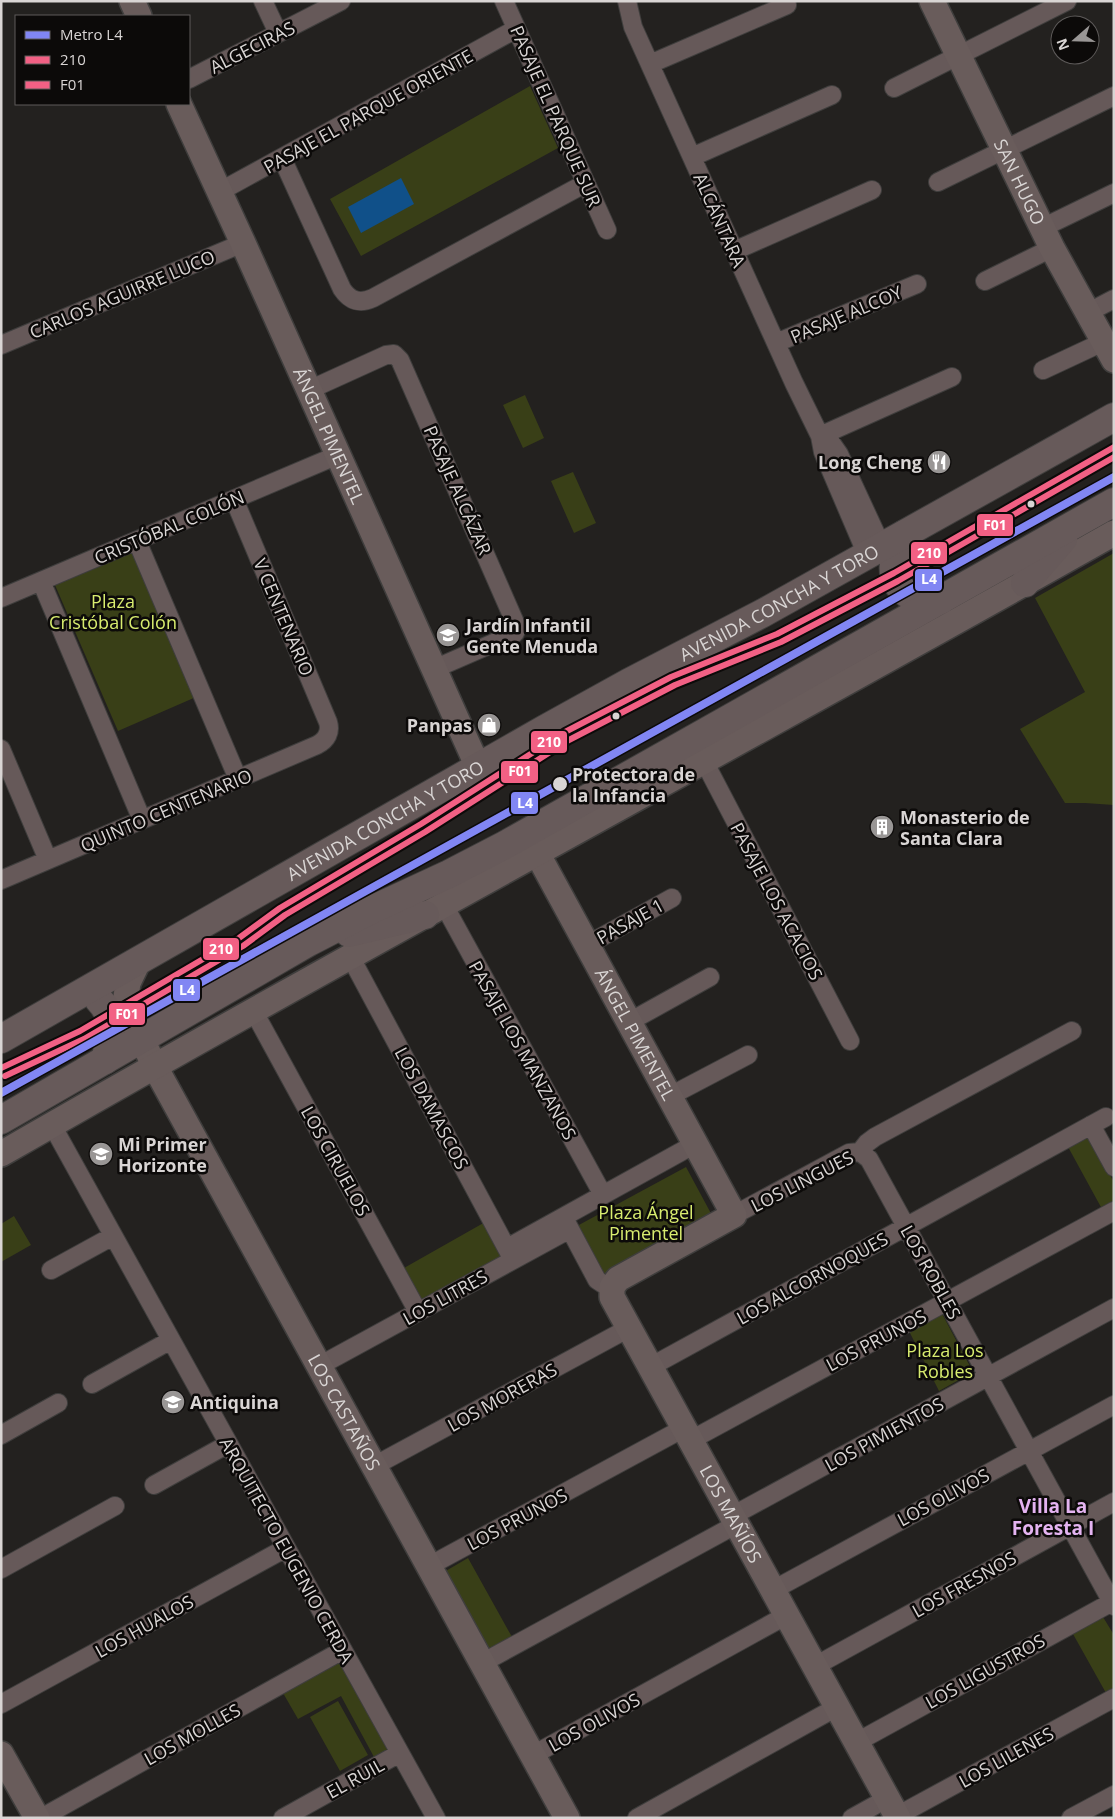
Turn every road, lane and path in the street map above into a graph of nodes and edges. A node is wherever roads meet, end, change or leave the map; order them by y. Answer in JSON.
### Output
{"nodes":[{"id":1,"x":132,"y":1,"type":"edge"},
{"id":2,"x":263,"y":1,"type":"edge"},
{"id":3,"x":341,"y":1,"type":"edge"},
{"id":4,"x":504,"y":1,"type":"edge"},
{"id":5,"x":627,"y":1,"type":"edge"},
{"id":6,"x":932,"y":1,"type":"edge"},
{"id":7,"x":1068,"y":1,"type":"edge"},
{"id":8,"x":787,"y":5,"type":"dead end"},
{"id":9,"x":139,"y":15,"type":"edge"},
{"id":10,"x":516,"y":29,"type":"junction"},
{"id":11,"x":278,"y":33,"type":"junction"},
{"id":12,"x":958,"y":55,"type":"junction"},
{"id":13,"x":650,"y":64,"type":"junction"},
{"id":14,"x":190,"y":77,"type":"edge"},
{"id":15,"x":894,"y":88,"type":"dead end"},
{"id":16,"x":832,"y":95,"type":"dead end"},
{"id":17,"x":1114,"y":96,"type":"edge"},
{"id":18,"x":179,"y":105,"type":"edge"},
{"id":19,"x":1004,"y":149,"type":"junction"},
{"id":20,"x":692,"y":157,"type":"junction"},
{"id":21,"x":282,"y":158,"type":"junction"},
{"id":22,"x":938,"y":182,"type":"dead end"},
{"id":23,"x":586,"y":183,"type":"junction"},
{"id":24,"x":872,"y":190,"type":"dead end"},
{"id":25,"x":220,"y":192,"type":"junction"},
{"id":26,"x":1114,"y":193,"type":"edge"},
{"id":27,"x":607,"y":230,"type":"dead end"},
{"id":28,"x":1047,"y":238,"type":"junction"},
{"id":29,"x":243,"y":243,"type":"junction"},
{"id":30,"x":734,"y":251,"type":"junction"},
{"id":31,"x":985,"y":281,"type":"dead end"},
{"id":32,"x":916,"y":284,"type":"dead end"},
{"id":33,"x":1114,"y":299,"type":"edge"},
{"id":34,"x":1087,"y":313,"type":"junction"},
{"id":35,"x":776,"y":343,"type":"junction"},
{"id":36,"x":1,"y":345,"type":"edge"},
{"id":37,"x":1109,"y":351,"type":"edge"},
{"id":38,"x":1043,"y":370,"type":"dead end"},
{"id":39,"x":952,"y":378,"type":"dead end"},
{"id":40,"x":308,"y":390,"type":"junction"},
{"id":41,"x":1114,"y":417,"type":"edge"},
{"id":42,"x":820,"y":436,"type":"junction"},
{"id":43,"x":338,"y":455,"type":"junction"},
{"id":44,"x":234,"y":499,"type":"junction"},
{"id":45,"x":1114,"y":502,"type":"edge"},
{"id":46,"x":1075,"y":524,"type":"junction"},
{"id":47,"x":1114,"y":533,"type":"edge"},
{"id":48,"x":905,"y":534,"type":"junction"},
{"id":49,"x":137,"y":540,"type":"junction"},
{"id":50,"x":874,"y":551,"type":"junction"},
{"id":51,"x":41,"y":581,"type":"junction"},
{"id":52,"x":1025,"y":583,"type":"junction"},
{"id":53,"x":1,"y":598,"type":"edge"},
{"id":54,"x":941,"y":600,"type":"junction"},
{"id":55,"x":434,"y":669,"type":"junction"},
{"id":56,"x":327,"y":736,"type":"joint"},
{"id":57,"x":1,"y":749,"type":"edge"},
{"id":58,"x":704,"y":762,"type":"junction"},
{"id":59,"x":478,"y":767,"type":"junction"},
{"id":60,"x":238,"y":779,"type":"junction"},
{"id":61,"x":142,"y":820,"type":"junction"},
{"id":62,"x":537,"y":853,"type":"junction"},
{"id":63,"x":48,"y":860,"type":"junction"},
{"id":64,"x":1,"y":880,"type":"edge"},
{"id":65,"x":672,"y":898,"type":"dead end"},
{"id":66,"x":434,"y":910,"type":"junction"},
{"id":67,"x":309,"y":942,"type":"junction"},
{"id":68,"x":587,"y":945,"type":"junction"},
{"id":69,"x":350,"y":956,"type":"junction"},
{"id":70,"x":138,"y":962,"type":"junction"},
{"id":71,"x":710,"y":977,"type":"dead end"},
{"id":72,"x":86,"y":1000,"type":"junction"},
{"id":73,"x":125,"y":1004,"type":"junction"},
{"id":74,"x":254,"y":1010,"type":"junction"},
{"id":75,"x":629,"y":1022,"type":"junction"},
{"id":76,"x":1072,"y":1031,"type":"dead end"},
{"id":77,"x":141,"y":1038,"type":"junction"},
{"id":78,"x":1,"y":1039,"type":"edge"},
{"id":79,"x":850,"y":1041,"type":"dead end"},
{"id":80,"x":748,"y":1055,"type":"dead end"},
{"id":81,"x":105,"y":1060,"type":"junction"},
{"id":82,"x":154,"y":1065,"type":"junction"},
{"id":83,"x":670,"y":1096,"type":"junction"},
{"id":84,"x":1,"y":1120,"type":"edge"},
{"id":85,"x":52,"y":1124,"type":"junction"},
{"id":86,"x":695,"y":1144,"type":"junction"},
{"id":87,"x":860,"y":1152,"type":"junction"},
{"id":88,"x":1,"y":1154,"type":"edge"},
{"id":89,"x":1114,"y":1167,"type":"edge"},
{"id":90,"x":603,"y":1195,"type":"junction"},
{"id":91,"x":1114,"y":1211,"type":"edge"},
{"id":92,"x":734,"y":1215,"type":"junction"},
{"id":93,"x":567,"y":1223,"type":"junction"},
{"id":94,"x":906,"y":1227,"type":"junction"},
{"id":95,"x":113,"y":1236,"type":"junction"},
{"id":96,"x":510,"y":1254,"type":"junction"},
{"id":97,"x":52,"y":1270,"type":"dead end"},
{"id":98,"x":612,"y":1287,"type":"junction"},
{"id":99,"x":947,"y":1301,"type":"junction"},
{"id":100,"x":1114,"y":1308,"type":"edge"},
{"id":101,"x":418,"y":1312,"type":"junction"},
{"id":102,"x":629,"y":1328,"type":"junction"},
{"id":103,"x":171,"y":1340,"type":"junction"},
{"id":104,"x":319,"y":1366,"type":"junction"},
{"id":105,"x":650,"y":1367,"type":"junction"},
{"id":106,"x":988,"y":1377,"type":"junction"},
{"id":107,"x":92,"y":1384,"type":"dead end"},
{"id":108,"x":58,"y":1403,"type":"dead end"},
{"id":109,"x":1114,"y":1405,"type":"edge"},
{"id":110,"x":688,"y":1434,"type":"junction"},
{"id":111,"x":1,"y":1435,"type":"edge"},
{"id":112,"x":228,"y":1444,"type":"junction"},
{"id":113,"x":1029,"y":1451,"type":"junction"},
{"id":114,"x":374,"y":1466,"type":"junction"},
{"id":115,"x":154,"y":1485,"type":"dead end"},
{"id":116,"x":1114,"y":1502,"type":"edge"},
{"id":117,"x":115,"y":1506,"type":"dead end"},
{"id":118,"x":735,"y":1520,"type":"junction"},
{"id":119,"x":1070,"y":1526,"type":"junction"},
{"id":120,"x":286,"y":1548,"type":"junction"},
{"id":121,"x":429,"y":1566,"type":"junction"},
{"id":122,"x":1,"y":1569,"type":"edge"},
{"id":123,"x":773,"y":1590,"type":"junction"},
{"id":124,"x":1113,"y":1603,"type":"edge"},
{"id":125,"x":787,"y":1615,"type":"junction"},
{"id":126,"x":343,"y":1650,"type":"junction"},
{"id":127,"x":482,"y":1663,"type":"junction"},
{"id":128,"x":815,"y":1666,"type":"junction"},
{"id":129,"x":1114,"y":1698,"type":"edge"},
{"id":130,"x":1,"y":1704,"type":"edge"},
{"id":131,"x":837,"y":1707,"type":"junction"},
{"id":132,"x":857,"y":1742,"type":"junction"},
{"id":133,"x":400,"y":1753,"type":"junction"},
{"id":134,"x":1,"y":1754,"type":"edge"},
{"id":135,"x":533,"y":1755,"type":"junction"},
{"id":136,"x":1114,"y":1794,"type":"edge"},
{"id":137,"x":894,"y":1811,"type":"edge"},
{"id":138,"x":39,"y":1818,"type":"edge"},
{"id":139,"x":283,"y":1818,"type":"edge"},
{"id":140,"x":436,"y":1818,"type":"edge"},
{"id":141,"x":567,"y":1818,"type":"edge"},
{"id":142,"x":636,"y":1818,"type":"edge"},
{"id":143,"x":852,"y":1818,"type":"edge"},
{"id":144,"x":1071,"y":1818,"type":"edge"}],
"edges":[{"from":1,"to":9,"type":"street"},
{"from":2,"to":11,"type":"street"},
{"from":3,"to":11,"type":"street","name":"ALGECIRAS"},
{"from":4,"to":10,"type":"street","name":"PASAJE EL PARQUE SUR"},
{"from":5,"to":13,"type":"street","name":"ALCÁNTARA"},
{"from":6,"to":12,"type":"street","name":"SAN HUGO"},
{"from":7,"to":12,"type":"street"},
{"from":8,"to":13,"type":"street"},
{"from":10,"to":21,"type":"street","name":"PASAJE EL PARQUE ORIENTE"},
{"from":10,"to":23,"type":"street","name":"PASAJE EL PARQUE SUR"},
{"from":11,"to":14,"type":"street","name":"ALGECIRAS"},
{"from":12,"to":15,"type":"street"},
{"from":12,"to":19,"type":"street","name":"SAN HUGO"},
{"from":13,"to":20,"type":"street","name":"ALCÁNTARA"},
{"from":16,"to":20,"type":"street"},
{"from":17,"to":19,"type":"street"},
{"from":18,"to":25,"type":"street","name":"ÁNGEL PIMENTEL"},
{"from":19,"to":22,"type":"street"},
{"from":19,"to":28,"type":"street","name":"SAN HUGO"},
{"from":20,"to":30,"type":"street","name":"ALCÁNTARA"},
{"from":21,"to":23,"type":"street"},
{"from":21,"to":25,"type":"street","name":"PASAJE EL PARQUE ORIENTE"},
{"from":23,"to":27,"type":"street","name":"PASAJE EL PARQUE SUR"},
{"from":24,"to":30,"type":"street"},
{"from":25,"to":29,"type":"street","name":"ÁNGEL PIMENTEL"},
{"from":26,"to":28,"type":"street"},
{"from":28,"to":31,"type":"street"},
{"from":28,"to":34,"type":"street","name":"SAN HUGO"},
{"from":29,"to":36,"type":"street","name":"CARLOS AGUIRRE LUCO"},
{"from":29,"to":40,"type":"street","name":"ÁNGEL PIMENTEL"},
{"from":30,"to":35,"type":"street","name":"ALCÁNTARA"},
{"from":32,"to":35,"type":"street","name":"PASAJE ALCOY"},
{"from":33,"to":34,"type":"street"},
{"from":34,"to":37,"type":"street","name":"SAN HUGO"},
{"from":35,"to":42,"type":"street","name":"ALCÁNTARA"},
{"from":37,"to":38,"type":"street"},
{"from":39,"to":42,"type":"street"},
{"from":40,"to":43,"type":"street","name":"ÁNGEL PIMENTEL"},
{"from":40,"to":55,"type":"street","name":"PASAJE ALCÁZAR"},
{"from":41,"to":48,"type":"main road","name":"AVENIDA CONCHA Y TORO"},
{"from":42,"to":50,"type":"street","name":"ALCÁNTARA"},
{"from":43,"to":44,"type":"street","name":"CRISTÓBAL COLÓN"},
{"from":43,"to":55,"type":"street","name":"ÁNGEL PIMENTEL"},
{"from":44,"to":49,"type":"street","name":"CRISTÓBAL COLÓN"},
{"from":44,"to":56,"type":"street","name":"V CENTENARIO"},
{"from":45,"to":46,"type":"main road"},
{"from":46,"to":52,"type":"main road"},
{"from":46,"to":54,"type":"main road"},
{"from":47,"to":52,"type":"street"},
{"from":48,"to":50,"type":"main road","name":"AVENIDA CONCHA Y TORO"},
{"from":48,"to":54,"type":"main road"},
{"from":49,"to":51,"type":"street","name":"CRISTÓBAL COLÓN"},
{"from":49,"to":60,"type":"street"},
{"from":50,"to":59,"type":"main road","name":"AVENIDA CONCHA Y TORO"},
{"from":51,"to":53,"type":"street","name":"CRISTÓBAL COLÓN"},
{"from":51,"to":61,"type":"street"},
{"from":52,"to":58,"type":"street"},
{"from":54,"to":67,"type":"main road"},
{"from":55,"to":59,"type":"street","name":"ÁNGEL PIMENTEL"},
{"from":56,"to":60,"type":"street","name":"QUINTO CENTENARIO"},
{"from":57,"to":63,"type":"street"},
{"from":58,"to":62,"type":"street"},
{"from":58,"to":79,"type":"street","name":"PASAJE LOS ACACIOS"},
{"from":59,"to":70,"type":"main road","name":"AVENIDA CONCHA Y TORO"},
{"from":60,"to":61,"type":"street","name":"QUINTO CENTENARIO"},
{"from":61,"to":63,"type":"street","name":"QUINTO CENTENARIO"},
{"from":62,"to":66,"type":"street"},
{"from":62,"to":68,"type":"street","name":"ÁNGEL PIMENTEL"},
{"from":63,"to":64,"type":"street","name":"QUINTO CENTENARIO"},
{"from":65,"to":68,"type":"street","name":"PASAJE 1"},
{"from":66,"to":67,"type":"main road"},
{"from":66,"to":69,"type":"street"},
{"from":66,"to":90,"type":"street","name":"PASAJE LOS MANZANOS"},
{"from":67,"to":77,"type":"main road"},
{"from":68,"to":75,"type":"street","name":"ÁNGEL PIMENTEL"},
{"from":69,"to":74,"type":"street"},
{"from":69,"to":96,"type":"street","name":"LOS DAMASCOS"},
{"from":70,"to":72,"type":"main road","name":"AVENIDA CONCHA Y TORO"},
{"from":70,"to":73,"type":"street"},
{"from":71,"to":75,"type":"street"},
{"from":72,"to":73,"type":"street"},
{"from":72,"to":78,"type":"main road","name":"AVENIDA CONCHA Y TORO"},
{"from":72,"to":81,"type":"main road"},
{"from":73,"to":77,"type":"street","name":"LOS CASTAÑOS"},
{"from":74,"to":82,"type":"street"},
{"from":74,"to":101,"type":"street","name":"LOS CIRUELOS"},
{"from":75,"to":83,"type":"street","name":"ÁNGEL PIMENTEL"},
{"from":76,"to":87,"type":"street","name":"LOS LINGUES"},
{"from":77,"to":81,"type":"main road"},
{"from":77,"to":82,"type":"street","name":"LOS CASTAÑOS"},
{"from":80,"to":83,"type":"street"},
{"from":81,"to":84,"type":"main road"},
{"from":82,"to":85,"type":"street"},
{"from":82,"to":104,"type":"street","name":"LOS CASTAÑOS"},
{"from":83,"to":86,"type":"street","name":"ÁNGEL PIMENTEL"},
{"from":85,"to":88,"type":"street"},
{"from":85,"to":95,"type":"street","name":"ARQUITECTO EUGENIO CERDA"},
{"from":86,"to":90,"type":"street","name":"LOS LITRES"},
{"from":86,"to":92,"type":"street","name":"ÁNGEL PIMENTEL"},
{"from":87,"to":92,"type":"street","name":"LOS LINGUES"},
{"from":87,"to":94,"type":"street","name":"LOS ROBLES"},
{"from":89,"to":94,"type":"street","name":"LOS ALCORNOQUES"},
{"from":90,"to":93,"type":"street","name":"LOS LITRES"},
{"from":91,"to":99,"type":"street","name":"LOS PRUNOS"},
{"from":92,"to":98,"type":"street","name":"LOS LINGUES"},
{"from":93,"to":96,"type":"street","name":"LOS LITRES"},
{"from":93,"to":98,"type":"street"},
{"from":94,"to":99,"type":"street","name":"LOS ROBLES"},
{"from":94,"to":105,"type":"street","name":"LOS ALCORNOQUES"},
{"from":95,"to":97,"type":"street"},
{"from":95,"to":103,"type":"street","name":"ARQUITECTO EUGENIO CERDA"},
{"from":96,"to":101,"type":"street","name":"LOS LITRES"},
{"from":98,"to":102,"type":"street","name":"LOS MAÑÍOS"},
{"from":99,"to":106,"type":"street","name":"LOS ROBLES"},
{"from":99,"to":110,"type":"street","name":"LOS PRUNOS"},
{"from":100,"to":106,"type":"street","name":"LOS PIMIENTOS"},
{"from":101,"to":104,"type":"street","name":"LOS LITRES"},
{"from":102,"to":105,"type":"street","name":"LOS MAÑÍOS"},
{"from":102,"to":114,"type":"street","name":"LOS MORERAS"},
{"from":103,"to":107,"type":"street"},
{"from":103,"to":112,"type":"street","name":"ARQUITECTO EUGENIO CERDA"},
{"from":104,"to":114,"type":"street","name":"LOS CASTAÑOS"},
{"from":105,"to":110,"type":"street","name":"LOS MAÑÍOS"},
{"from":106,"to":113,"type":"street","name":"LOS ROBLES"},
{"from":106,"to":118,"type":"street","name":"LOS PIMIENTOS"},
{"from":108,"to":111,"type":"street"},
{"from":109,"to":113,"type":"street","name":"LOS OLIVOS"},
{"from":110,"to":118,"type":"street","name":"LOS MAÑÍOS"},
{"from":110,"to":121,"type":"street","name":"LOS PRUNOS"},
{"from":112,"to":115,"type":"street"},
{"from":112,"to":120,"type":"street","name":"ARQUITECTO EUGENIO CERDA"},
{"from":113,"to":119,"type":"street","name":"LOS ROBLES"},
{"from":113,"to":123,"type":"street","name":"LOS OLIVOS"},
{"from":114,"to":121,"type":"street","name":"LOS CASTAÑOS"},
{"from":116,"to":119,"type":"street","name":"LOS FRESNOS"},
{"from":117,"to":122,"type":"street"},
{"from":118,"to":123,"type":"street","name":"LOS MAÑÍOS"},
{"from":118,"to":127,"type":"street","name":"LOS PIMIENTOS"},
{"from":119,"to":124,"type":"street","name":"LOS ROBLES"},
{"from":119,"to":128,"type":"street","name":"LOS FRESNOS"},
{"from":120,"to":126,"type":"street","name":"ARQUITECTO EUGENIO CERDA"},
{"from":120,"to":130,"type":"street","name":"LOS HUALOS"},
{"from":121,"to":127,"type":"street","name":"LOS CASTAÑOS"},
{"from":123,"to":125,"type":"street","name":"LOS MAÑÍOS"},
{"from":124,"to":132,"type":"street","name":"LOS LIGUSTROS"},
{"from":125,"to":128,"type":"street","name":"LOS MAÑÍOS"},
{"from":125,"to":135,"type":"street","name":"LOS OLIVOS"},
{"from":126,"to":133,"type":"street","name":"ARQUITECTO EUGENIO CERDA"},
{"from":126,"to":138,"type":"street","name":"LOS MOLLES"},
{"from":127,"to":135,"type":"street","name":"LOS CASTAÑOS"},
{"from":128,"to":131,"type":"street","name":"LOS MAÑÍOS"},
{"from":129,"to":137,"type":"street","name":"LOS LILENES"},
{"from":131,"to":132,"type":"street","name":"LOS MAÑÍOS"},
{"from":131,"to":142,"type":"street"},
{"from":132,"to":137,"type":"street","name":"LOS MAÑÍOS"},
{"from":133,"to":139,"type":"street","name":"EL RUIL"},
{"from":133,"to":140,"type":"street","name":"ARQUITECTO EUGENIO CERDA"},
{"from":134,"to":138,"type":"street"},
{"from":135,"to":141,"type":"street","name":"LOS CASTAÑOS"},
{"from":136,"to":144,"type":"street"},
{"from":137,"to":143,"type":"street","name":"LOS LILENES"}]}
